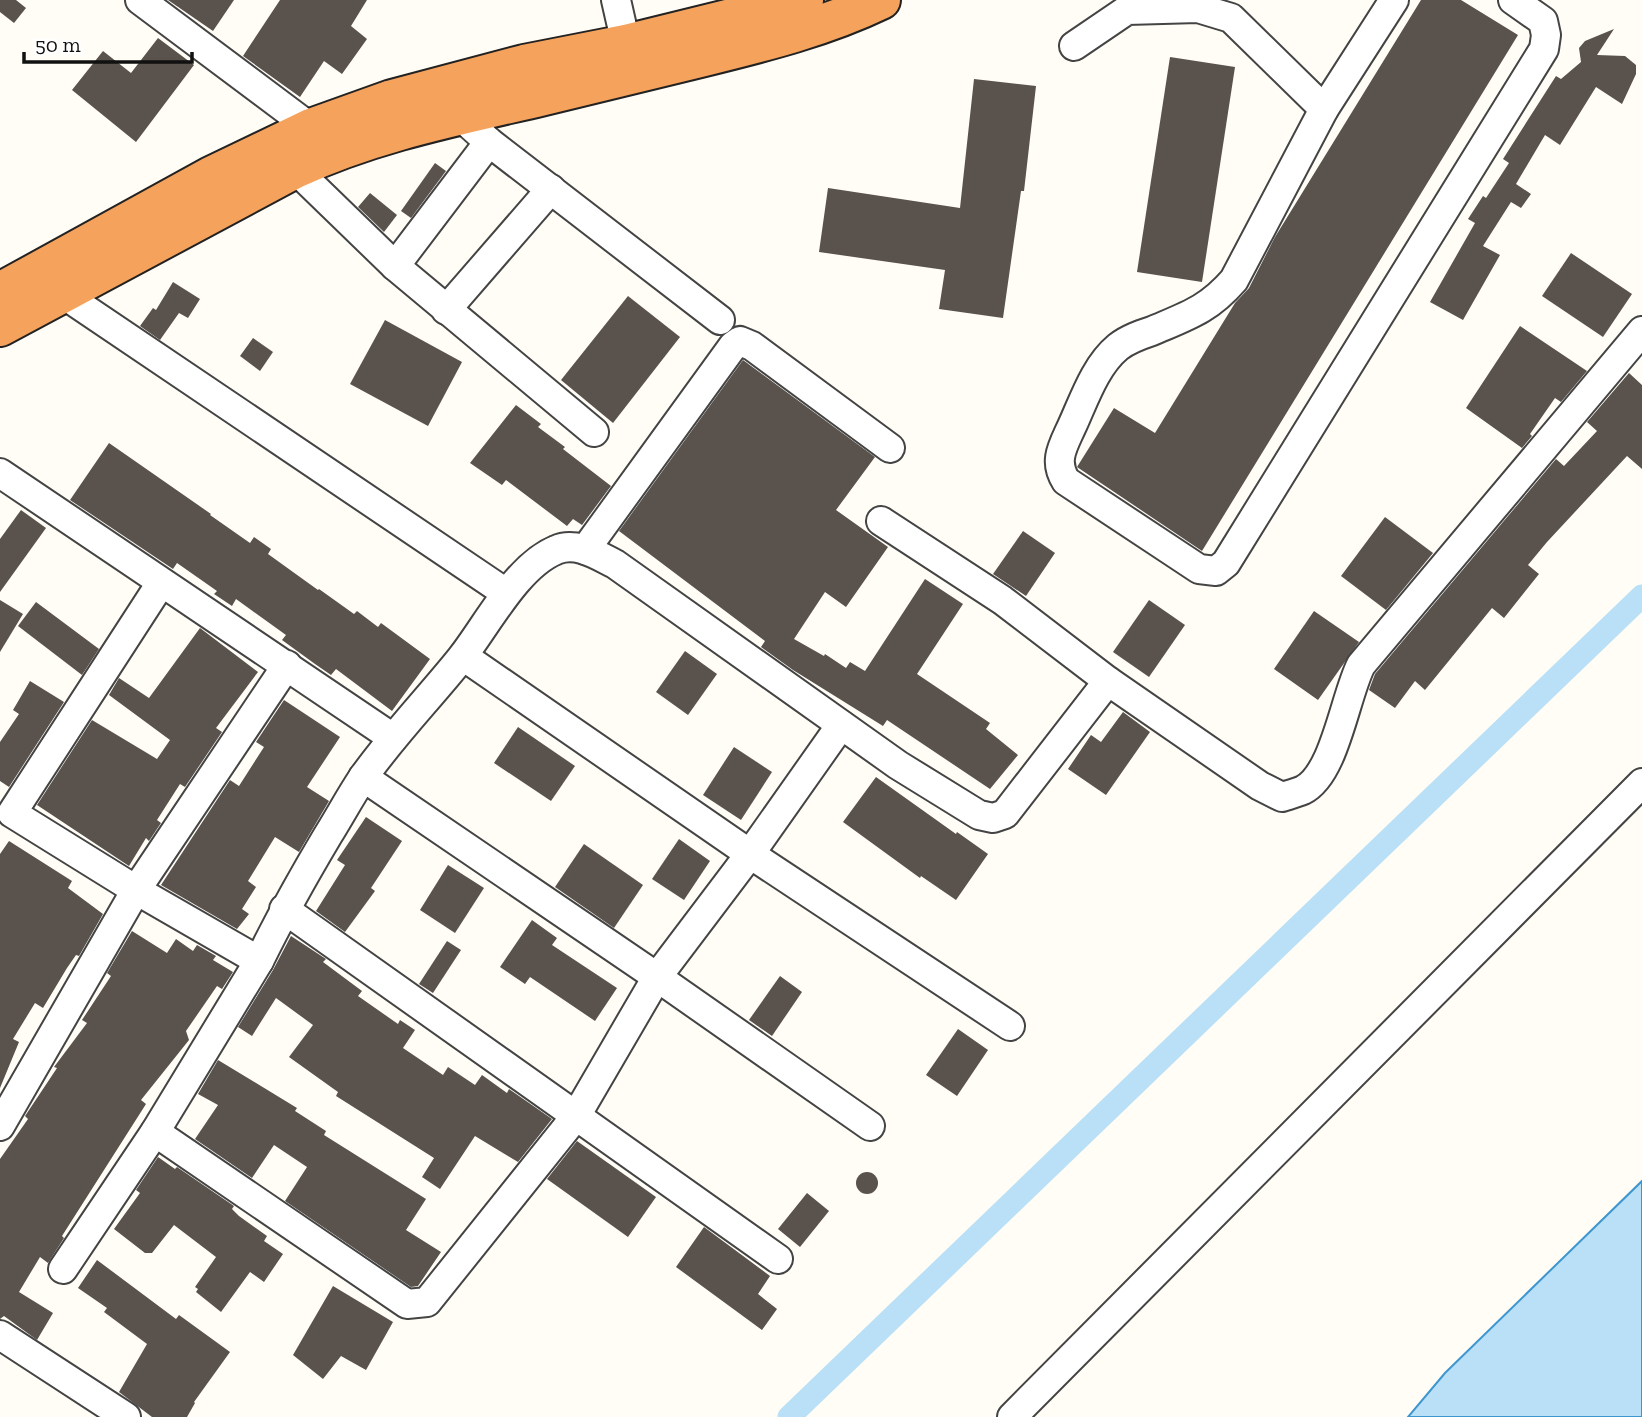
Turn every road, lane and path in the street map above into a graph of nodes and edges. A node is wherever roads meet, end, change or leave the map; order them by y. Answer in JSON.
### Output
{"nodes":[{"id":1,"x":140,"y":0,"type":"edge"},
{"id":2,"x":616,"y":0,"type":"edge"},
{"id":3,"x":804,"y":0,"type":"edge"},
{"id":4,"x":881,"y":0,"type":"edge"},
{"id":5,"x":1394,"y":0,"type":"edge"},
{"id":6,"x":1513,"y":0,"type":"edge"},
{"id":7,"x":626,"y":44,"type":"junction"},
{"id":8,"x":1074,"y":46,"type":"dead end"},
{"id":9,"x":1324,"y":109,"type":"junction"},
{"id":10,"x":458,"y":114,"type":"junction"},
{"id":11,"x":311,"y":128,"type":"junction"},
{"id":12,"x":489,"y":142,"type":"junction"},
{"id":13,"x":295,"y":169,"type":"junction"},
{"id":14,"x":551,"y":189,"type":"junction"},
{"id":15,"x":395,"y":266,"type":"junction"},
{"id":16,"x":7,"y":280,"type":"edge"},
{"id":17,"x":63,"y":294,"type":"junction"},
{"id":18,"x":446,"y":310,"type":"junction"},
{"id":19,"x":720,"y":320,"type":"dead end"},
{"id":20,"x":0,"y":327,"type":"edge"},
{"id":21,"x":1642,"y":331,"type":"edge"},
{"id":22,"x":594,"y":432,"type":"dead end"},
{"id":23,"x":890,"y":448,"type":"dead end"},
{"id":24,"x":0,"y":474,"type":"edge"},
{"id":25,"x":881,"y":521,"type":"dead end"},
{"id":26,"x":585,"y":550,"type":"junction"},
{"id":27,"x":161,"y":583,"type":"junction"},
{"id":28,"x":506,"y":593,"type":"junction"},
{"id":29,"x":463,"y":656,"type":"junction"},
{"id":30,"x":287,"y":665,"type":"junction"},
{"id":31,"x":1108,"y":681,"type":"junction"},
{"id":32,"x":841,"y":725,"type":"junction"},
{"id":33,"x":393,"y":738,"type":"junction"},
{"id":34,"x":363,"y":777,"type":"junction"},
{"id":35,"x":1642,"y":783,"type":"edge"},
{"id":36,"x":4,"y":817,"type":"edge"},
{"id":37,"x":750,"y":855,"type":"junction"},
{"id":38,"x":136,"y":890,"type":"junction"},
{"id":39,"x":284,"y":909,"type":"junction"},
{"id":40,"x":258,"y":961,"type":"junction"},
{"id":41,"x":657,"y":977,"type":"junction"},
{"id":42,"x":1010,"y":1026,"type":"dead end"},
{"id":43,"x":576,"y":1116,"type":"junction"},
{"id":44,"x":0,"y":1126,"type":"edge"},
{"id":45,"x":870,"y":1126,"type":"dead end"},
{"id":46,"x":155,"y":1132,"type":"junction"},
{"id":47,"x":778,"y":1259,"type":"dead end"},
{"id":48,"x":63,"y":1269,"type":"dead end"},
{"id":49,"x":0,"y":1335,"type":"edge"},
{"id":50,"x":127,"y":1417,"type":"edge"},
{"id":51,"x":1012,"y":1417,"type":"edge"}],
"edges":[{"from":1,"to":11,"type":"street"},
{"from":2,"to":7,"type":"street"},
{"from":3,"to":7,"type":"highway"},
{"from":4,"to":10,"type":"highway"},
{"from":5,"to":9,"type":"street"},
{"from":6,"to":9,"type":"street"},
{"from":7,"to":11,"type":"highway"},
{"from":8,"to":9,"type":"street"},
{"from":10,"to":12,"type":"street"},
{"from":10,"to":13,"type":"highway"},
{"from":11,"to":16,"type":"highway"},
{"from":12,"to":14,"type":"street"},
{"from":12,"to":15,"type":"street"},
{"from":13,"to":15,"type":"street"},
{"from":13,"to":17,"type":"highway"},
{"from":14,"to":18,"type":"street"},
{"from":14,"to":19,"type":"street"},
{"from":15,"to":18,"type":"street"},
{"from":17,"to":20,"type":"highway"},
{"from":17,"to":28,"type":"street"},
{"from":18,"to":22,"type":"street"},
{"from":21,"to":31,"type":"street"},
{"from":23,"to":26,"type":"street"},
{"from":24,"to":27,"type":"street"},
{"from":25,"to":31,"type":"street"},
{"from":26,"to":28,"type":"street"},
{"from":26,"to":32,"type":"street"},
{"from":27,"to":30,"type":"street"},
{"from":27,"to":36,"type":"street"},
{"from":28,"to":29,"type":"street"},
{"from":29,"to":33,"type":"street"},
{"from":29,"to":37,"type":"street"},
{"from":30,"to":33,"type":"street"},
{"from":30,"to":38,"type":"street"},
{"from":31,"to":32,"type":"street"},
{"from":32,"to":37,"type":"street"},
{"from":33,"to":34,"type":"street"},
{"from":34,"to":39,"type":"street"},
{"from":34,"to":41,"type":"street"},
{"from":35,"to":51,"type":"street"},
{"from":36,"to":38,"type":"street"},
{"from":37,"to":41,"type":"street"},
{"from":37,"to":42,"type":"street"},
{"from":38,"to":40,"type":"street"},
{"from":38,"to":44,"type":"street"},
{"from":39,"to":40,"type":"street"},
{"from":39,"to":43,"type":"street"},
{"from":40,"to":46,"type":"street"},
{"from":41,"to":43,"type":"street"},
{"from":41,"to":45,"type":"street"},
{"from":43,"to":46,"type":"street"},
{"from":43,"to":47,"type":"street"},
{"from":46,"to":48,"type":"street"},
{"from":49,"to":50,"type":"street"}]}
